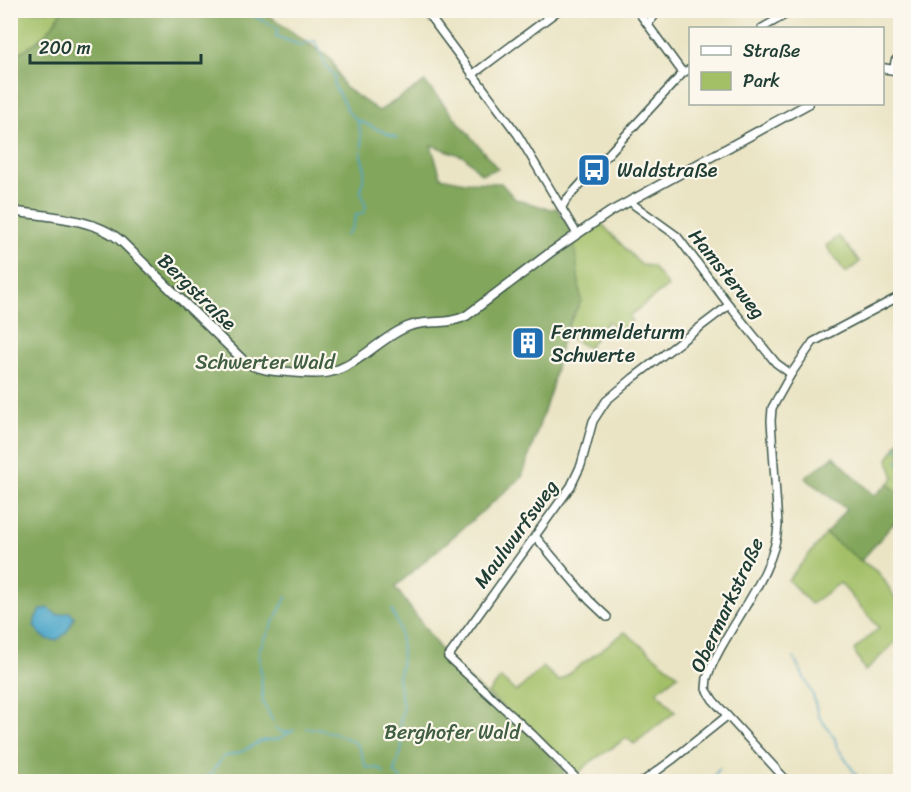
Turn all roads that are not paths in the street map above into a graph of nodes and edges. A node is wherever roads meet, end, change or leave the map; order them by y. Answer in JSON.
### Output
{"nodes":[{"id":1,"x":425,"y":10,"type":"edge"},
{"id":2,"x":559,"y":10,"type":"edge"},
{"id":3,"x":637,"y":10,"type":"edge"},
{"id":4,"x":659,"y":10,"type":"edge"},
{"id":5,"x":791,"y":11,"type":"edge"},
{"id":6,"x":648,"y":24,"type":"junction"},
{"id":7,"x":764,"y":27,"type":"edge"},
{"id":8,"x":900,"y":55,"type":"edge"},
{"id":9,"x":689,"y":70,"type":"edge"},
{"id":10,"x":897,"y":70,"type":"edge"},
{"id":11,"x":683,"y":73,"type":"junction"},
{"id":12,"x":472,"y":75,"type":"junction"},
{"id":13,"x":806,"y":105,"type":"edge"},
{"id":14,"x":631,"y":200,"type":"junction"},
{"id":15,"x":562,"y":207,"type":"junction"},
{"id":16,"x":10,"y":211,"type":"edge"},
{"id":17,"x":577,"y":234,"type":"junction"},
{"id":18,"x":900,"y":297,"type":"edge"},
{"id":19,"x":729,"y":305,"type":"junction"},
{"id":20,"x":791,"y":374,"type":"junction"},
{"id":21,"x":535,"y":536,"type":"junction"},
{"id":22,"x":608,"y":617,"type":"dead end"},
{"id":23,"x":727,"y":716,"type":"junction"},
{"id":24,"x":580,"y":782,"type":"edge"},
{"id":25,"x":642,"y":782,"type":"edge"},
{"id":26,"x":788,"y":782,"type":"edge"}],
"edges":[{"from":1,"to":12,"type":"street"},
{"from":2,"to":12,"type":"street"},
{"from":3,"to":6,"type":"street"},
{"from":4,"to":6,"type":"street"},
{"from":5,"to":7,"type":"street"},
{"from":6,"to":11,"type":"street"},
{"from":8,"to":10,"type":"street"},
{"from":9,"to":11,"type":"street"},
{"from":11,"to":15,"type":"street"},
{"from":12,"to":15,"type":"street"},
{"from":13,"to":14,"type":"main road","name":"Bergstraße"},
{"from":14,"to":17,"type":"main road","name":"Bergstraße"},
{"from":14,"to":19,"type":"street","name":"Hamsterweg"},
{"from":15,"to":17,"type":"street"},
{"from":16,"to":17,"type":"main road","name":"Bergstraße"},
{"from":18,"to":20,"type":"street","name":"Obermarkstraße"},
{"from":19,"to":20,"type":"street","name":"Hamsterweg"},
{"from":19,"to":21,"type":"street","name":"Maulwurfsweg"},
{"from":20,"to":23,"type":"street","name":"Obermarkstraße"},
{"from":21,"to":22,"type":"street"},
{"from":21,"to":24,"type":"street","name":"Maulwurfsweg"},
{"from":23,"to":25,"type":"street"},
{"from":23,"to":26,"type":"street","name":"Obermarkstraße"}]}
